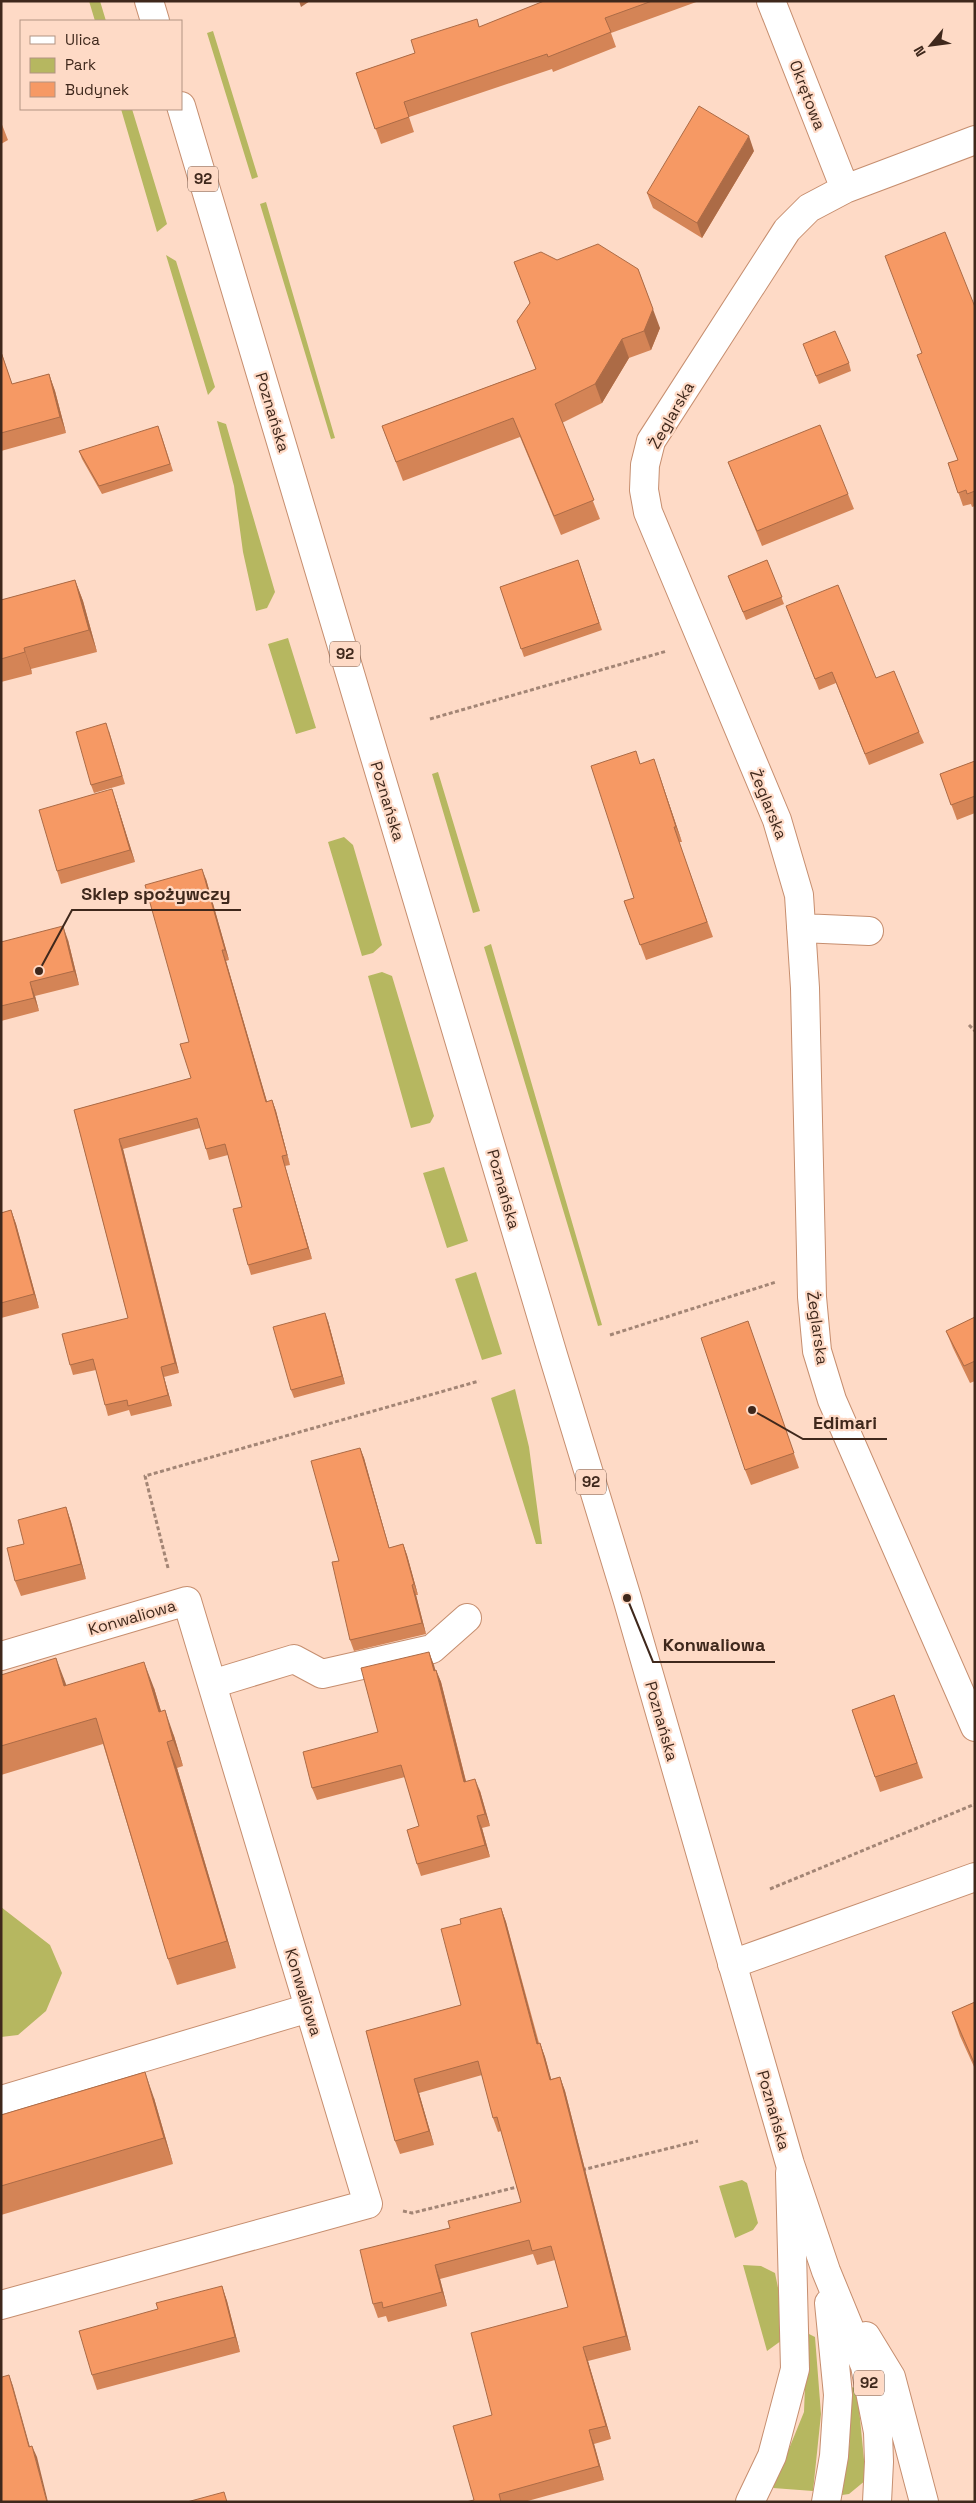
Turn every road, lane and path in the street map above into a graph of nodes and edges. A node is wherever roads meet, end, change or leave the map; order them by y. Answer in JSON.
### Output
{"nodes":[{"id":1,"x":149,"y":1,"type":"edge"},
{"id":2,"x":771,"y":1,"type":"edge"},
{"id":3,"x":156,"y":20,"type":"edge"},
{"id":4,"x":182,"y":109,"type":"edge"},
{"id":5,"x":975,"y":140,"type":"edge"},
{"id":6,"x":845,"y":189,"type":"junction"},
{"id":7,"x":701,"y":642,"type":"junction"},
{"id":8,"x":430,"y":719,"type":"dead end"},
{"id":9,"x":801,"y":928,"type":"junction"},
{"id":10,"x":869,"y":930,"type":"dead end"},
{"id":11,"x":969,"y":1025,"type":"dead end"},
{"id":12,"x":975,"y":1031,"type":"edge"},
{"id":13,"x":811,"y":1270,"type":"junction"},
{"id":14,"x":610,"y":1335,"type":"dead end"},
{"id":15,"x":479,"y":1382,"type":"dead end"},
{"id":16,"x":177,"y":1604,"type":"junction"},
{"id":17,"x":468,"y":1618,"type":"dead end"},
{"id":18,"x":1,"y":1656,"type":"edge"},
{"id":19,"x":212,"y":1684,"type":"junction"},
{"id":20,"x":975,"y":1727,"type":"edge"},
{"id":21,"x":975,"y":1804,"type":"edge"},
{"id":22,"x":975,"y":1877,"type":"edge"},
{"id":23,"x":770,"y":1889,"type":"dead end"},
{"id":24,"x":732,"y":1964,"type":"junction"},
{"id":25,"x":309,"y":2008,"type":"junction"},
{"id":26,"x":1,"y":2100,"type":"edge"},
{"id":27,"x":698,"y":2141,"type":"dead end"},
{"id":28,"x":790,"y":2164,"type":"junction"},
{"id":29,"x":574,"y":2172,"type":"edge"},
{"id":30,"x":527,"y":2184,"type":"edge"},
{"id":31,"x":368,"y":2204,"type":"junction"},
{"id":32,"x":826,"y":2271,"type":"junction"},
{"id":33,"x":1,"y":2305,"type":"edge"},
{"id":34,"x":750,"y":2502,"type":"edge"},
{"id":35,"x":826,"y":2502,"type":"edge"},
{"id":36,"x":877,"y":2502,"type":"edge"},
{"id":37,"x":924,"y":2502,"type":"edge"}],
"edges":[{"from":1,"to":3,"type":"street"},
{"from":2,"to":6,"type":"street","name":"Okrętowa"},
{"from":4,"to":24,"type":"street","name":"Poznańska","number":"92"},
{"from":5,"to":6,"type":"street","name":"Żeglarska"},
{"from":6,"to":7,"type":"street","name":"Żeglarska"},
{"from":7,"to":8,"type":"path"},
{"from":7,"to":9,"type":"street","name":"Żeglarska"},
{"from":9,"to":10,"type":"street"},
{"from":9,"to":13,"type":"street","name":"Żeglarska"},
{"from":11,"to":12,"type":"path"},
{"from":13,"to":14,"type":"path"},
{"from":13,"to":20,"type":"street","name":"Żeglarska"},
{"from":15,"to":16,"type":"path"},
{"from":16,"to":18,"type":"street","name":"Konwaliowa"},
{"from":16,"to":19,"type":"street","name":"Konwaliowa"},
{"from":17,"to":19,"type":"street"},
{"from":19,"to":25,"type":"street","name":"Konwaliowa"},
{"from":21,"to":23,"type":"path"},
{"from":22,"to":24,"type":"street"},
{"from":24,"to":28,"type":"street","name":"Poznańska","number":"92"},
{"from":25,"to":26,"type":"street"},
{"from":25,"to":31,"type":"street","name":"Konwaliowa"},
{"from":27,"to":29,"type":"path"},
{"from":28,"to":32,"type":"street","name":"Poznańska","number":"92"},
{"from":28,"to":34,"type":"street"},
{"from":30,"to":31,"type":"path"},
{"from":31,"to":33,"type":"street"},
{"from":32,"to":35,"type":"street","name":"Poznańska","number":"92"},
{"from":32,"to":36,"type":"street","name":"Poznańska","number":"92"},
{"from":32,"to":37,"type":"street"}]}
